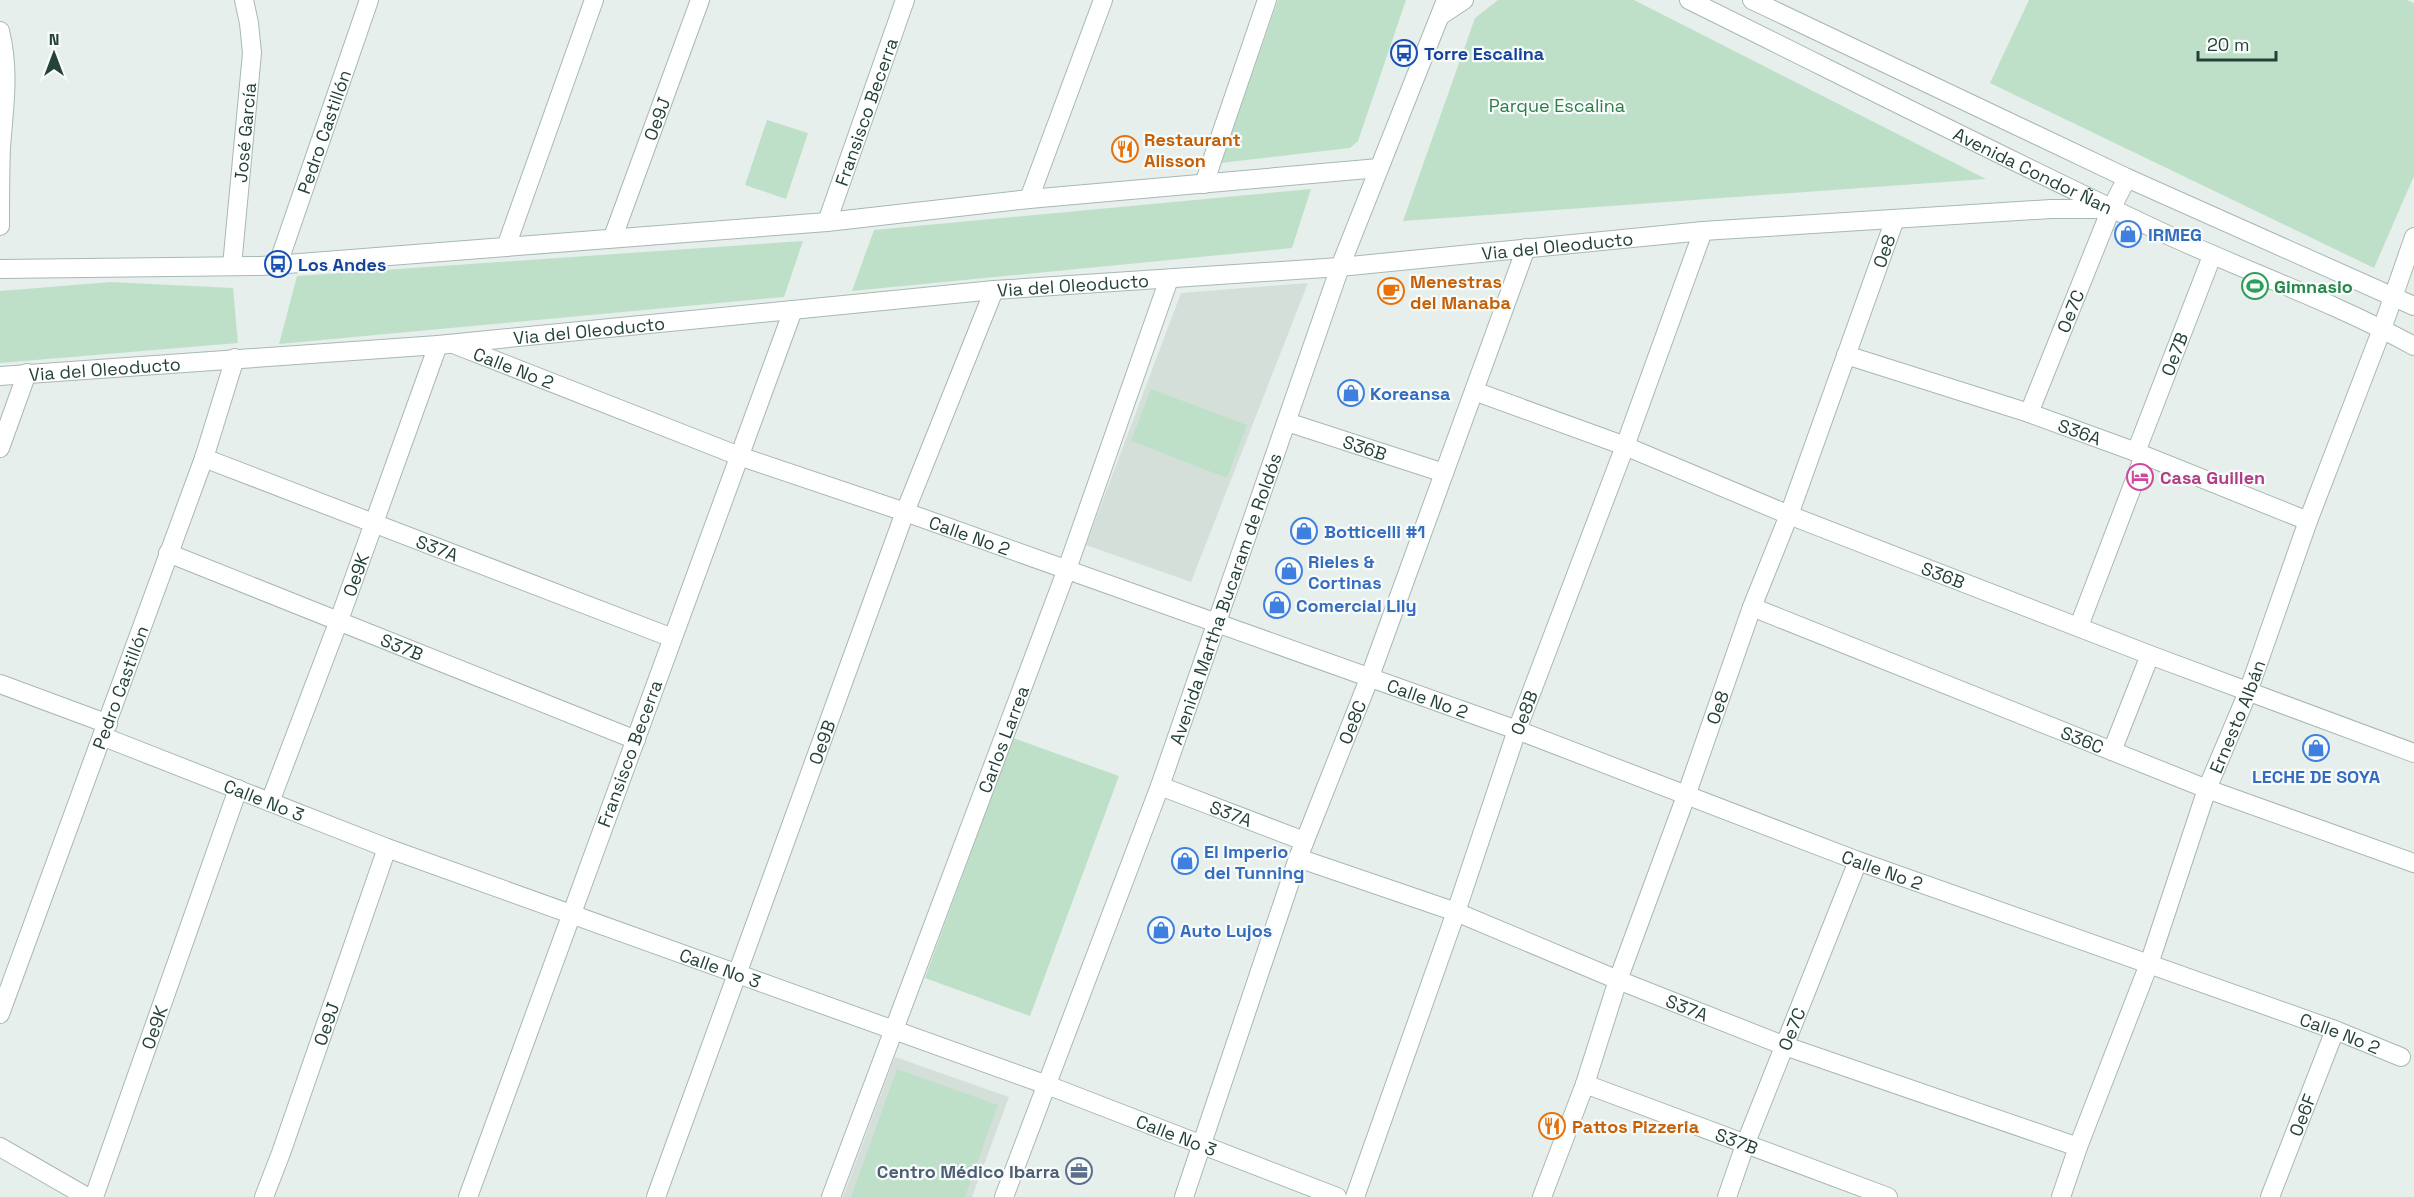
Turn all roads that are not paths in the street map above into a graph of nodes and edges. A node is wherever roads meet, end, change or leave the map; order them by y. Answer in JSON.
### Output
{"nodes":[{"id":1,"x":244,"y":0,"type":"edge"},
{"id":2,"x":369,"y":0,"type":"edge"},
{"id":3,"x":594,"y":0,"type":"edge"},
{"id":4,"x":700,"y":0,"type":"edge"},
{"id":5,"x":905,"y":0,"type":"edge"},
{"id":6,"x":1103,"y":0,"type":"edge"},
{"id":7,"x":1267,"y":0,"type":"edge"},
{"id":8,"x":1464,"y":0,"type":"edge"},
{"id":9,"x":1689,"y":0,"type":"edge"},
{"id":10,"x":1752,"y":0,"type":"edge"},
{"id":11,"x":1443,"y":8,"type":"edge"},
{"id":12,"x":0,"y":31,"type":"edge"},
{"id":13,"x":1379,"y":168,"type":"junction"},
{"id":14,"x":2127,"y":178,"type":"junction"},
{"id":15,"x":1204,"y":184,"type":"junction"},
{"id":16,"x":1029,"y":200,"type":"junction"},
{"id":17,"x":2111,"y":208,"type":"junction"},
{"id":18,"x":1895,"y":219,"type":"junction"},
{"id":19,"x":827,"y":222,"type":"junction"},
{"id":20,"x":0,"y":226,"type":"edge"},
{"id":21,"x":1703,"y":231,"type":"junction"},
{"id":22,"x":613,"y":237,"type":"junction"},
{"id":23,"x":2414,"y":237,"type":"edge"},
{"id":24,"x":507,"y":248,"type":"junction"},
{"id":25,"x":1526,"y":248,"type":"junction"},
{"id":26,"x":2212,"y":256,"type":"junction"},
{"id":27,"x":278,"y":264,"type":"junction"},
{"id":28,"x":232,"y":266,"type":"junction"},
{"id":29,"x":1340,"y":267,"type":"junction"},
{"id":30,"x":0,"y":269,"type":"edge"},
{"id":31,"x":1169,"y":279,"type":"junction"},
{"id":32,"x":994,"y":290,"type":"junction"},
{"id":33,"x":2393,"y":295,"type":"junction"},
{"id":34,"x":2414,"y":306,"type":"edge"},
{"id":35,"x":793,"y":310,"type":"junction"},
{"id":36,"x":2382,"y":329,"type":"junction"},
{"id":37,"x":445,"y":344,"type":"junction"},
{"id":38,"x":2414,"y":346,"type":"edge"},
{"id":39,"x":1846,"y":355,"type":"junction"},
{"id":40,"x":236,"y":358,"type":"junction"},
{"id":41,"x":27,"y":373,"type":"junction"},
{"id":42,"x":0,"y":376,"type":"edge"},
{"id":43,"x":1474,"y":391,"type":"junction"},
{"id":44,"x":2029,"y":413,"type":"junction"},
{"id":45,"x":1287,"y":422,"type":"junction"},
{"id":46,"x":1624,"y":446,"type":"junction"},
{"id":47,"x":0,"y":448,"type":"edge"},
{"id":48,"x":2140,"y":454,"type":"junction"},
{"id":49,"x":739,"y":456,"type":"junction"},
{"id":50,"x":204,"y":458,"type":"junction"},
{"id":51,"x":1444,"y":473,"type":"junction"},
{"id":52,"x":905,"y":512,"type":"junction"},
{"id":53,"x":1789,"y":515,"type":"junction"},
{"id":54,"x":2308,"y":521,"type":"junction"},
{"id":55,"x":372,"y":523,"type":"junction"},
{"id":56,"x":168,"y":553,"type":"junction"},
{"id":57,"x":1067,"y":569,"type":"junction"},
{"id":58,"x":1752,"y":607,"type":"junction"},
{"id":59,"x":338,"y":623,"type":"junction"},
{"id":60,"x":1218,"y":623,"type":"junction"},
{"id":61,"x":2079,"y":626,"type":"junction"},
{"id":62,"x":670,"y":637,"type":"junction"},
{"id":63,"x":2150,"y":655,"type":"junction"},
{"id":64,"x":1369,"y":679,"type":"junction"},
{"id":65,"x":0,"y":684,"type":"edge"},
{"id":66,"x":2247,"y":692,"type":"junction"},
{"id":67,"x":106,"y":730,"type":"junction"},
{"id":68,"x":1517,"y":730,"type":"junction"},
{"id":69,"x":636,"y":740,"type":"junction"},
{"id":70,"x":2112,"y":751,"type":"junction"},
{"id":71,"x":2414,"y":753,"type":"edge"},
{"id":72,"x":1160,"y":786,"type":"junction"},
{"id":73,"x":238,"y":789,"type":"junction"},
{"id":74,"x":2208,"y":789,"type":"junction"},
{"id":75,"x":1686,"y":796,"type":"junction"},
{"id":76,"x":270,"y":802,"type":"junction"},
{"id":77,"x":387,"y":848,"type":"junction"},
{"id":78,"x":1301,"y":849,"type":"junction"},
{"id":79,"x":1858,"y":861,"type":"junction"},
{"id":80,"x":2414,"y":862,"type":"edge"},
{"id":81,"x":1456,"y":912,"type":"junction"},
{"id":82,"x":569,"y":914,"type":"junction"},
{"id":83,"x":2149,"y":964,"type":"junction"},
{"id":84,"x":737,"y":973,"type":"junction"},
{"id":85,"x":1618,"y":980,"type":"junction"},
{"id":86,"x":0,"y":1014,"type":"edge"},
{"id":87,"x":2334,"y":1030,"type":"junction"},
{"id":88,"x":895,"y":1032,"type":"junction"},
{"id":89,"x":1785,"y":1046,"type":"junction"},
{"id":90,"x":2401,"y":1057,"type":"dead end"},
{"id":91,"x":1584,"y":1084,"type":"junction"},
{"id":92,"x":1047,"y":1085,"type":"junction"},
{"id":93,"x":1203,"y":1145,"type":"junction"},
{"id":94,"x":1745,"y":1145,"type":"junction"},
{"id":95,"x":0,"y":1147,"type":"edge"},
{"id":96,"x":2078,"y":1147,"type":"junction"},
{"id":97,"x":87,"y":1197,"type":"edge"},
{"id":98,"x":94,"y":1197,"type":"edge"},
{"id":99,"x":264,"y":1197,"type":"edge"},
{"id":100,"x":468,"y":1197,"type":"edge"},
{"id":101,"x":656,"y":1197,"type":"edge"},
{"id":102,"x":831,"y":1197,"type":"edge"},
{"id":103,"x":1004,"y":1197,"type":"edge"},
{"id":104,"x":1184,"y":1197,"type":"edge"},
{"id":105,"x":1337,"y":1197,"type":"edge"},
{"id":106,"x":1355,"y":1197,"type":"edge"},
{"id":107,"x":1542,"y":1197,"type":"edge"},
{"id":108,"x":1726,"y":1197,"type":"edge"},
{"id":109,"x":1888,"y":1197,"type":"edge"},
{"id":110,"x":2061,"y":1197,"type":"edge"},
{"id":111,"x":2270,"y":1197,"type":"edge"}],
"edges":[{"from":1,"to":28,"type":"street","name":"José García"},
{"from":2,"to":27,"type":"street","name":"Pedro Castillón"},
{"from":3,"to":24,"type":"street"},
{"from":4,"to":22,"type":"street","name":"Oe9J"},
{"from":5,"to":19,"type":"street","name":"Fransisco Becerra"},
{"from":6,"to":16,"type":"street"},
{"from":7,"to":15,"type":"street"},
{"from":8,"to":11,"type":"street"},
{"from":9,"to":17,"type":"street","name":"Avenida Condor Ñan"},
{"from":10,"to":14,"type":"street","name":"Avenida Condor Ñan"},
{"from":11,"to":13,"type":"street","name":"Avenida Martha Bucaram de Roldós"},
{"from":12,"to":20,"type":"street"},
{"from":13,"to":15,"type":"street"},
{"from":13,"to":29,"type":"street","name":"Avenida Martha Bucaram de Roldós"},
{"from":14,"to":17,"type":"street"},
{"from":14,"to":33,"type":"street","name":"Avenida Condor Ñan"},
{"from":15,"to":16,"type":"street"},
{"from":16,"to":19,"type":"street"},
{"from":17,"to":18,"type":"street","name":"Via del Oleoducto"},
{"from":17,"to":26,"type":"street","name":"Avenida Condor Ñan"},
{"from":17,"to":44,"type":"street","name":"Oe7C"},
{"from":18,"to":21,"type":"street","name":"Via del Oleoducto"},
{"from":18,"to":39,"type":"street","name":"Oe8"},
{"from":19,"to":22,"type":"street"},
{"from":21,"to":25,"type":"street","name":"Via del Oleoducto"},
{"from":21,"to":46,"type":"street","name":"Oe8B"},
{"from":22,"to":24,"type":"street"},
{"from":23,"to":33,"type":"street","name":"Ernesto Albán"},
{"from":24,"to":27,"type":"street"},
{"from":25,"to":29,"type":"street","name":"Via del Oleoducto"},
{"from":25,"to":43,"type":"street","name":"Oe8C"},
{"from":26,"to":36,"type":"street","name":"Avenida Condor Ñan"},
{"from":26,"to":48,"type":"street","name":"Oe7B"},
{"from":27,"to":28,"type":"street"},
{"from":28,"to":30,"type":"street"},
{"from":29,"to":31,"type":"street","name":"Via del Oleoducto"},
{"from":29,"to":45,"type":"street","name":"Avenida Martha Bucaram de Roldós"},
{"from":31,"to":32,"type":"street","name":"Via del Oleoducto"},
{"from":31,"to":57,"type":"street","name":"Carlos Larrea"},
{"from":32,"to":35,"type":"street","name":"Via del Oleoducto"},
{"from":32,"to":52,"type":"street","name":"Oe9B"},
{"from":33,"to":34,"type":"street","name":"Avenida Condor Ñan"},
{"from":33,"to":36,"type":"street","name":"Ernesto Albán"},
{"from":35,"to":37,"type":"street","name":"Via del Oleoducto"},
{"from":35,"to":49,"type":"street","name":"Fransisco Becerra"},
{"from":36,"to":38,"type":"street","name":"Avenida Condor Ñan"},
{"from":36,"to":54,"type":"street","name":"Ernesto Albán"},
{"from":37,"to":40,"type":"street","name":"Via del Oleoducto"},
{"from":37,"to":49,"type":"street","name":"Calle No 2"},
{"from":37,"to":55,"type":"street","name":"Oe9K"},
{"from":39,"to":44,"type":"street","name":"S36A"},
{"from":39,"to":53,"type":"street","name":"Oe8"},
{"from":40,"to":41,"type":"street","name":"Via del Oleoducto"},
{"from":40,"to":50,"type":"street","name":"Pedro Castillón"},
{"from":41,"to":42,"type":"street","name":"Via del Oleoducto"},
{"from":41,"to":47,"type":"street"},
{"from":43,"to":46,"type":"street","name":"S36B"},
{"from":43,"to":51,"type":"street","name":"Oe8C"},
{"from":44,"to":48,"type":"street","name":"S36A"},
{"from":45,"to":51,"type":"street","name":"S36B"},
{"from":45,"to":60,"type":"street","name":"Avenida Martha Bucaram de Roldós"},
{"from":46,"to":53,"type":"street","name":"S36B"},
{"from":46,"to":68,"type":"street","name":"Oe8B"},
{"from":48,"to":54,"type":"street","name":"S36A"},
{"from":48,"to":61,"type":"street","name":"Oe7B"},
{"from":49,"to":52,"type":"street","name":"Calle No 2"},
{"from":49,"to":62,"type":"street","name":"Fransisco Becerra"},
{"from":50,"to":55,"type":"street","name":"S37A"},
{"from":50,"to":56,"type":"street","name":"Pedro Castillón"},
{"from":51,"to":64,"type":"street","name":"Oe8C"},
{"from":52,"to":57,"type":"street","name":"Calle No 2"},
{"from":52,"to":84,"type":"street","name":"Oe9B"},
{"from":53,"to":58,"type":"street","name":"Oe8"},
{"from":53,"to":61,"type":"street","name":"S36B"},
{"from":54,"to":66,"type":"street","name":"Ernesto Albán"},
{"from":55,"to":59,"type":"street","name":"Oe9K"},
{"from":55,"to":62,"type":"street","name":"S37A"},
{"from":56,"to":59,"type":"street","name":"S37B"},
{"from":56,"to":67,"type":"street","name":"Pedro Castillón"},
{"from":57,"to":60,"type":"street","name":"Calle No 2"},
{"from":57,"to":88,"type":"street","name":"Carlos Larrea"},
{"from":58,"to":70,"type":"street","name":"S36C"},
{"from":58,"to":75,"type":"street","name":"Oe8"},
{"from":59,"to":69,"type":"street","name":"S37B"},
{"from":59,"to":76,"type":"street","name":"Oe9K"},
{"from":60,"to":64,"type":"street","name":"Calle No 2"},
{"from":60,"to":72,"type":"street","name":"Avenida Martha Bucaram de Roldós"},
{"from":61,"to":63,"type":"street","name":"S36B"},
{"from":62,"to":69,"type":"street","name":"Fransisco Becerra"},
{"from":63,"to":66,"type":"street","name":"S36B"},
{"from":63,"to":70,"type":"street"},
{"from":64,"to":68,"type":"street","name":"Calle No 2"},
{"from":64,"to":78,"type":"street","name":"Oe8C"},
{"from":65,"to":67,"type":"street","name":"Calle No 3"},
{"from":66,"to":71,"type":"street","name":"S36B"},
{"from":66,"to":74,"type":"street","name":"Ernesto Albán"},
{"from":67,"to":73,"type":"street","name":"Calle No 3"},
{"from":67,"to":86,"type":"street","name":"Pedro Castillón"},
{"from":68,"to":75,"type":"street","name":"Calle No 2"},
{"from":68,"to":81,"type":"street","name":"Oe8B"},
{"from":69,"to":82,"type":"street","name":"Fransisco Becerra"},
{"from":70,"to":74,"type":"street","name":"S36C"},
{"from":72,"to":78,"type":"street","name":"S37A"},
{"from":72,"to":92,"type":"street","name":"Avenida Martha Bucaram de Roldós"},
{"from":73,"to":76,"type":"street","name":"Calle No 3"},
{"from":73,"to":98,"type":"street","name":"Oe9K"},
{"from":74,"to":80,"type":"street","name":"S36C"},
{"from":74,"to":83,"type":"street","name":"Ernesto Albán"},
{"from":75,"to":79,"type":"street","name":"Calle No 2"},
{"from":75,"to":85,"type":"street","name":"Oe8"},
{"from":76,"to":77,"type":"street","name":"Calle No 3"},
{"from":77,"to":82,"type":"street","name":"Calle No 3"},
{"from":77,"to":99,"type":"street","name":"Oe9J"},
{"from":78,"to":81,"type":"street","name":"S37A"},
{"from":78,"to":93,"type":"street","name":"Oe8C"},
{"from":79,"to":83,"type":"street","name":"Calle No 2"},
{"from":79,"to":89,"type":"street","name":"Oe7C"},
{"from":81,"to":85,"type":"street","name":"S37A"},
{"from":81,"to":106,"type":"street","name":"Oe8B"},
{"from":82,"to":84,"type":"street","name":"Calle No 3"},
{"from":82,"to":100,"type":"street","name":"Fransisco Becerra"},
{"from":83,"to":87,"type":"street","name":"Calle No 2"},
{"from":83,"to":96,"type":"street","name":"Ernesto Albán"},
{"from":84,"to":88,"type":"street","name":"Calle No 3"},
{"from":84,"to":101,"type":"street","name":"Oe9B"},
{"from":85,"to":89,"type":"street","name":"S37A"},
{"from":85,"to":91,"type":"street","name":"Oe8"},
{"from":87,"to":90,"type":"street","name":"Calle No 2"},
{"from":87,"to":111,"type":"street","name":"Oe6F"},
{"from":88,"to":92,"type":"street","name":"Calle No 3"},
{"from":88,"to":102,"type":"street","name":"Carlos Larrea"},
{"from":89,"to":94,"type":"street","name":"Oe7C"},
{"from":89,"to":96,"type":"street","name":"S37A"},
{"from":91,"to":94,"type":"street","name":"S37B"},
{"from":91,"to":107,"type":"street","name":"Oe8"},
{"from":92,"to":93,"type":"street","name":"Calle No 3"},
{"from":92,"to":103,"type":"street","name":"Avenida Martha Bucaram de Roldós"},
{"from":93,"to":104,"type":"street","name":"Oe8C"},
{"from":93,"to":105,"type":"street","name":"Calle No 3"},
{"from":94,"to":108,"type":"street","name":"Oe7C"},
{"from":94,"to":109,"type":"street","name":"S37B"},
{"from":95,"to":97,"type":"street"},
{"from":96,"to":110,"type":"street","name":"Ernesto Albán"}]}
